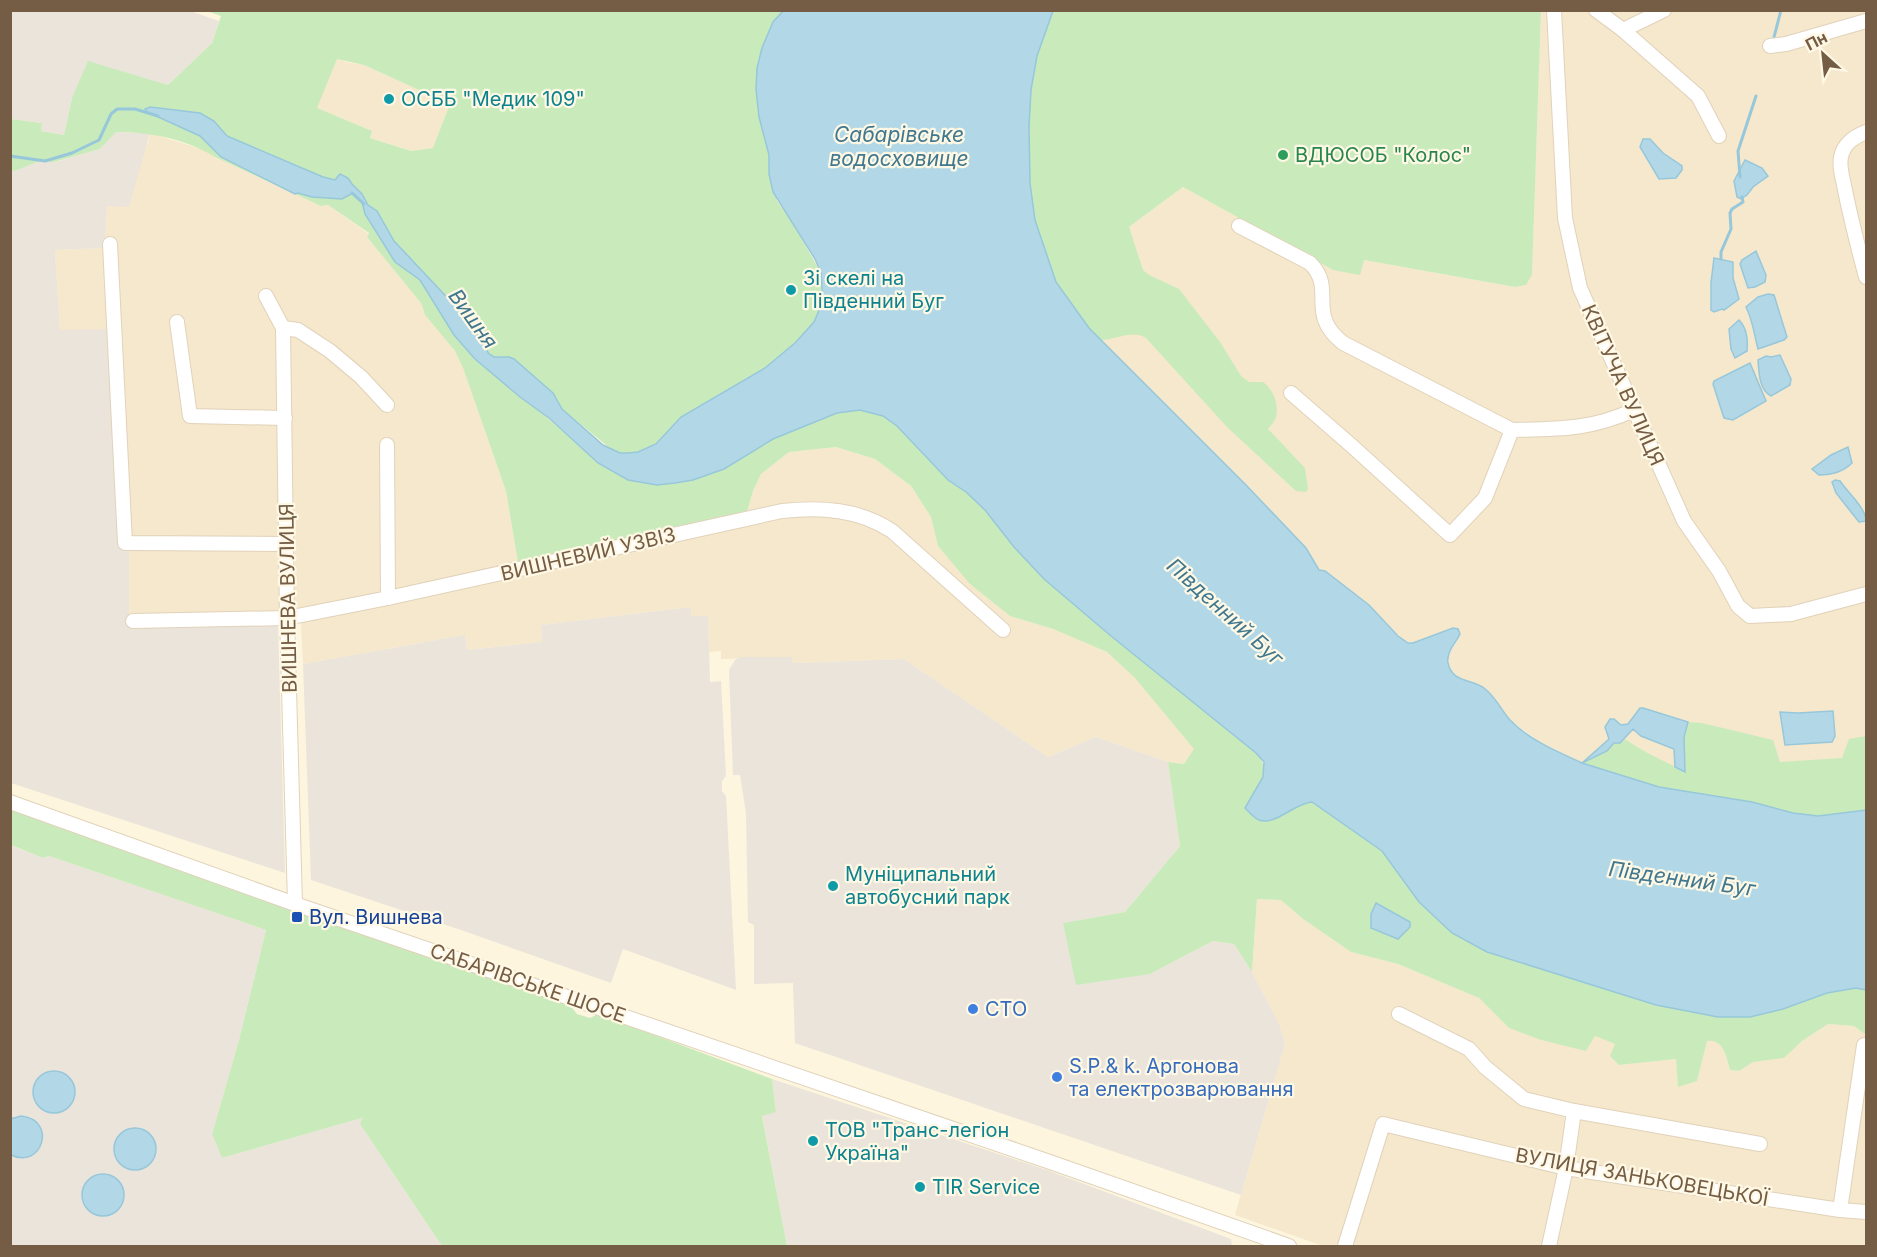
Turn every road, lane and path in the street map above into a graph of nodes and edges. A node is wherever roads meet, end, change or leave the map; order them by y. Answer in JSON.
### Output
{"nodes":[{"id":1,"x":1554,"y":10,"type":"edge"},
{"id":2,"x":1596,"y":10,"type":"edge"},
{"id":3,"x":1664,"y":10,"type":"edge"},
{"id":4,"x":1866,"y":21,"type":"edge"},
{"id":5,"x":1623,"y":30,"type":"junction"},
{"id":6,"x":1770,"y":46,"type":"dead end"},
{"id":7,"x":1866,"y":132,"type":"edge"},
{"id":8,"x":1719,"y":136,"type":"dead end"},
{"id":9,"x":1239,"y":226,"type":"dead end"},
{"id":10,"x":110,"y":244,"type":"dead end"},
{"id":11,"x":1866,"y":277,"type":"edge"},
{"id":12,"x":266,"y":296,"type":"dead end"},
{"id":13,"x":177,"y":322,"type":"dead end"},
{"id":14,"x":283,"y":328,"type":"junction"},
{"id":15,"x":1291,"y":393,"type":"dead end"},
{"id":16,"x":387,"y":405,"type":"dead end"},
{"id":17,"x":1634,"y":410,"type":"junction"},
{"id":18,"x":285,"y":418,"type":"junction"},
{"id":19,"x":1512,"y":430,"type":"junction"},
{"id":20,"x":387,"y":445,"type":"dead end"},
{"id":21,"x":286,"y":544,"type":"junction"},
{"id":22,"x":1866,"y":594,"type":"edge"},
{"id":23,"x":388,"y":598,"type":"junction"},
{"id":24,"x":287,"y":618,"type":"junction"},
{"id":25,"x":133,"y":621,"type":"dead end"},
{"id":26,"x":1003,"y":630,"type":"dead end"},
{"id":27,"x":10,"y":802,"type":"edge"},
{"id":28,"x":295,"y":904,"type":"junction"},
{"id":29,"x":1399,"y":1014,"type":"dead end"},
{"id":30,"x":1866,"y":1045,"type":"edge"},
{"id":31,"x":1574,"y":1111,"type":"junction"},
{"id":32,"x":1760,"y":1144,"type":"dead end"},
{"id":33,"x":1566,"y":1168,"type":"junction"},
{"id":34,"x":1840,"y":1210,"type":"junction"},
{"id":35,"x":1866,"y":1212,"type":"edge"},
{"id":36,"x":1244,"y":1232,"type":"junction"},
{"id":37,"x":1247,"y":1246,"type":"edge"},
{"id":38,"x":1289,"y":1246,"type":"edge"},
{"id":39,"x":1345,"y":1246,"type":"edge"},
{"id":40,"x":1549,"y":1246,"type":"edge"}],
"edges":[{"from":1,"to":17,"type":"street","name":"КВІТУЧА ВУЛИЦЯ"},
{"from":2,"to":5,"type":"street"},
{"from":3,"to":5,"type":"street"},
{"from":4,"to":6,"type":"street"},
{"from":5,"to":8,"type":"street"},
{"from":7,"to":11,"type":"street"},
{"from":9,"to":19,"type":"street"},
{"from":10,"to":21,"type":"street"},
{"from":12,"to":14,"type":"street","name":"ВИШНЕВА ВУЛИЦЯ"},
{"from":13,"to":18,"type":"street"},
{"from":14,"to":16,"type":"street"},
{"from":14,"to":18,"type":"street","name":"ВИШНЕВА ВУЛИЦЯ"},
{"from":15,"to":19,"type":"street"},
{"from":17,"to":19,"type":"street"},
{"from":17,"to":22,"type":"street","name":"КВІТУЧА ВУЛИЦЯ"},
{"from":18,"to":21,"type":"street","name":"ВИШНЕВА ВУЛИЦЯ"},
{"from":20,"to":23,"type":"street"},
{"from":21,"to":24,"type":"street","name":"ВИШНЕВА ВУЛИЦЯ"},
{"from":23,"to":24,"type":"street","name":"ВИШНЕВИЙ УЗВІЗ"},
{"from":23,"to":26,"type":"street","name":"ВИШНЕВИЙ УЗВІЗ"},
{"from":24,"to":25,"type":"street","name":"ВИШНЕВИЙ УЗВІЗ"},
{"from":24,"to":28,"type":"street","name":"ВИШНЕВА ВУЛИЦЯ"},
{"from":27,"to":28,"type":"street","name":"САБАРІВСЬКЕ ШОСЕ"},
{"from":28,"to":36,"type":"street","name":"САБАРІВСЬКЕ ШОСЕ"},
{"from":29,"to":31,"type":"street"},
{"from":30,"to":34,"type":"street"},
{"from":31,"to":32,"type":"street"},
{"from":31,"to":33,"type":"street"},
{"from":33,"to":34,"type":"street","name":"ВУЛИЦЯ ЗАНЬКОВЕЦЬКОЇ"},
{"from":33,"to":39,"type":"street","name":"ВУЛИЦЯ ЗАНЬКОВЕЦЬКОЇ"},
{"from":33,"to":40,"type":"street"},
{"from":34,"to":35,"type":"street","name":"ВУЛИЦЯ ЗАНЬКОВЕЦЬКОЇ"},
{"from":36,"to":37,"type":"street"},
{"from":36,"to":38,"type":"street","name":"САБАРІВСЬКЕ ШОСЕ"}]}
